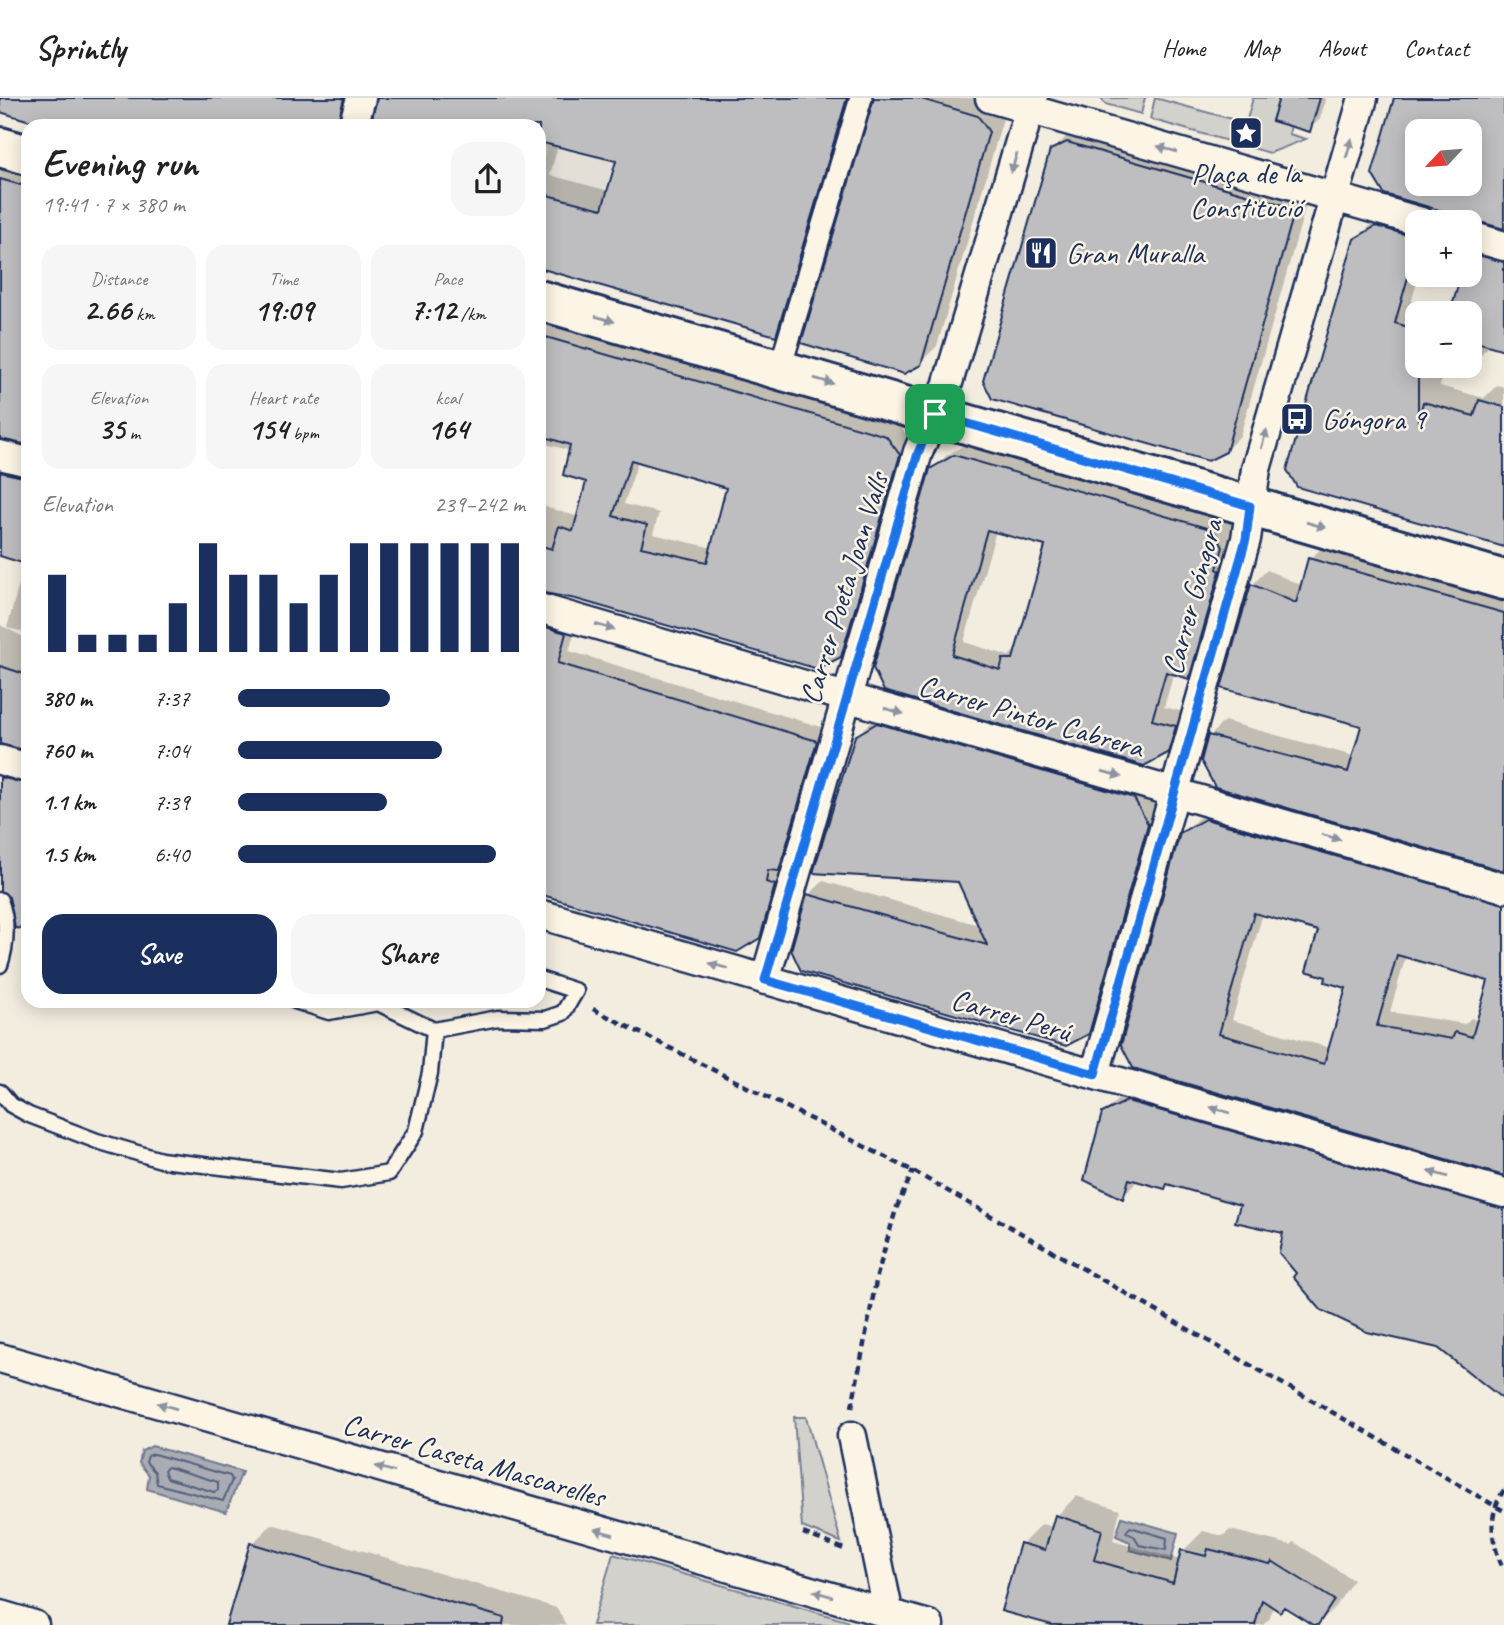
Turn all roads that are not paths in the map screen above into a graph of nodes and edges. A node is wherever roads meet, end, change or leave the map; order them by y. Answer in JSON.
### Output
{"nodes":[{"id":1,"x":361,"y":98,"type":"edge"},
{"id":2,"x":862,"y":98,"type":"edge"},
{"id":3,"x":989,"y":98,"type":"edge"},
{"id":4,"x":1363,"y":98,"type":"edge"},
{"id":5,"x":1032,"y":104,"type":"edge"},
{"id":6,"x":355,"y":119,"type":"edge"},
{"id":7,"x":0,"y":147,"type":"edge"},
{"id":8,"x":21,"y":153,"type":"edge"},
{"id":9,"x":1334,"y":198,"type":"junction"},
{"id":10,"x":1405,"y":218,"type":"edge"},
{"id":11,"x":1482,"y":240,"type":"edge"},
{"id":12,"x":1504,"y":246,"type":"edge"},
{"id":13,"x":546,"y":302,"type":"edge"},
{"id":14,"x":780,"y":368,"type":"junction"},
{"id":15,"x":935,"y":414,"type":"junction"},
{"id":16,"x":0,"y":454,"type":"edge"},
{"id":17,"x":21,"y":460,"type":"edge"},
{"id":18,"x":1250,"y":506,"type":"junction"},
{"id":19,"x":1504,"y":580,"type":"edge"},
{"id":20,"x":546,"y":610,"type":"edge"},
{"id":21,"x":846,"y":696,"type":"junction"},
{"id":22,"x":0,"y":760,"type":"edge"},
{"id":23,"x":21,"y":766,"type":"edge"},
{"id":24,"x":1175,"y":792,"type":"junction"},
{"id":25,"x":1504,"y":888,"type":"edge"},
{"id":26,"x":0,"y":900,"type":"edge"},
{"id":27,"x":546,"y":916,"type":"edge"},
{"id":28,"x":0,"y":965,"type":"edge"},
{"id":29,"x":765,"y":980,"type":"junction"},
{"id":30,"x":546,"y":981,"type":"edge"},
{"id":31,"x":317,"y":1008,"type":"edge"},
{"id":32,"x":351,"y":1008,"type":"edge"},
{"id":33,"x":388,"y":1008,"type":"edge"},
{"id":34,"x":434,"y":1030,"type":"junction"},
{"id":35,"x":1095,"y":1074,"type":"junction"},
{"id":36,"x":0,"y":1092,"type":"edge"},
{"id":37,"x":1504,"y":1193,"type":"edge"},
{"id":38,"x":0,"y":1358,"type":"edge"},
{"id":39,"x":852,"y":1436,"type":"road end"},
{"id":40,"x":0,"y":1615,"type":"edge"},
{"id":41,"x":889,"y":1619,"type":"edge"},
{"id":42,"x":34,"y":1625,"type":"edge"},
{"id":43,"x":929,"y":1625,"type":"edge"}],
"edges":[{"from":1,"to":6,"type":"street"},
{"from":2,"to":14,"type":"street"},
{"from":3,"to":5,"type":"street"},
{"from":9,"to":4,"type":"street","name":"Carrer Góngora","one_way":true},
{"from":9,"to":5,"type":"street","one_way":true},
{"from":5,"to":15,"type":"street","name":"Carrer Poeta Joan Valls","one_way":true},
{"from":7,"to":8,"type":"main road"},
{"from":9,"to":10,"type":"street"},
{"from":18,"to":9,"type":"street","name":"Carrer Góngora","one_way":true},
{"from":11,"to":12,"type":"street"},
{"from":13,"to":14,"type":"main road","one_way":true},
{"from":14,"to":15,"type":"main road","one_way":true},
{"from":15,"to":18,"type":"main road"},
{"from":15,"to":21,"type":"street","name":"Carrer Poeta Joan Valls"},
{"from":16,"to":17,"type":"street"},
{"from":18,"to":19,"type":"main road","one_way":true},
{"from":18,"to":24,"type":"street","name":"Carrer Góngora"},
{"from":20,"to":21,"type":"street","name":"Carrer Pintor Cabrera","one_way":true},
{"from":21,"to":24,"type":"street","name":"Carrer Pintor Cabrera","one_way":true},
{"from":21,"to":29,"type":"street","name":"Carrer Poeta Joan Valls"},
{"from":22,"to":23,"type":"street"},
{"from":24,"to":25,"type":"street","name":"Carrer Pintor Cabrera","one_way":true},
{"from":24,"to":35,"type":"street","name":"Carrer Góngora"},
{"from":26,"to":28,"type":"lane"},
{"from":29,"to":27,"type":"street","name":"Carrer Perú","one_way":true},
{"from":29,"to":35,"type":"street","name":"Carrer Perú"},
{"from":30,"to":34,"type":"lane"},
{"from":31,"to":32,"type":"lane"},
{"from":33,"to":34,"type":"lane"},
{"from":34,"to":36,"type":"lane"},
{"from":37,"to":35,"type":"street","name":"Carrer Perú","one_way":true},
{"from":41,"to":38,"type":"street","name":"Carrer Caseta Mascarelles","one_way":true},
{"from":39,"to":41,"type":"street"},
{"from":40,"to":42,"type":"street"},
{"from":41,"to":43,"type":"street","name":"Carrer Caseta Mascarelles"}]}
